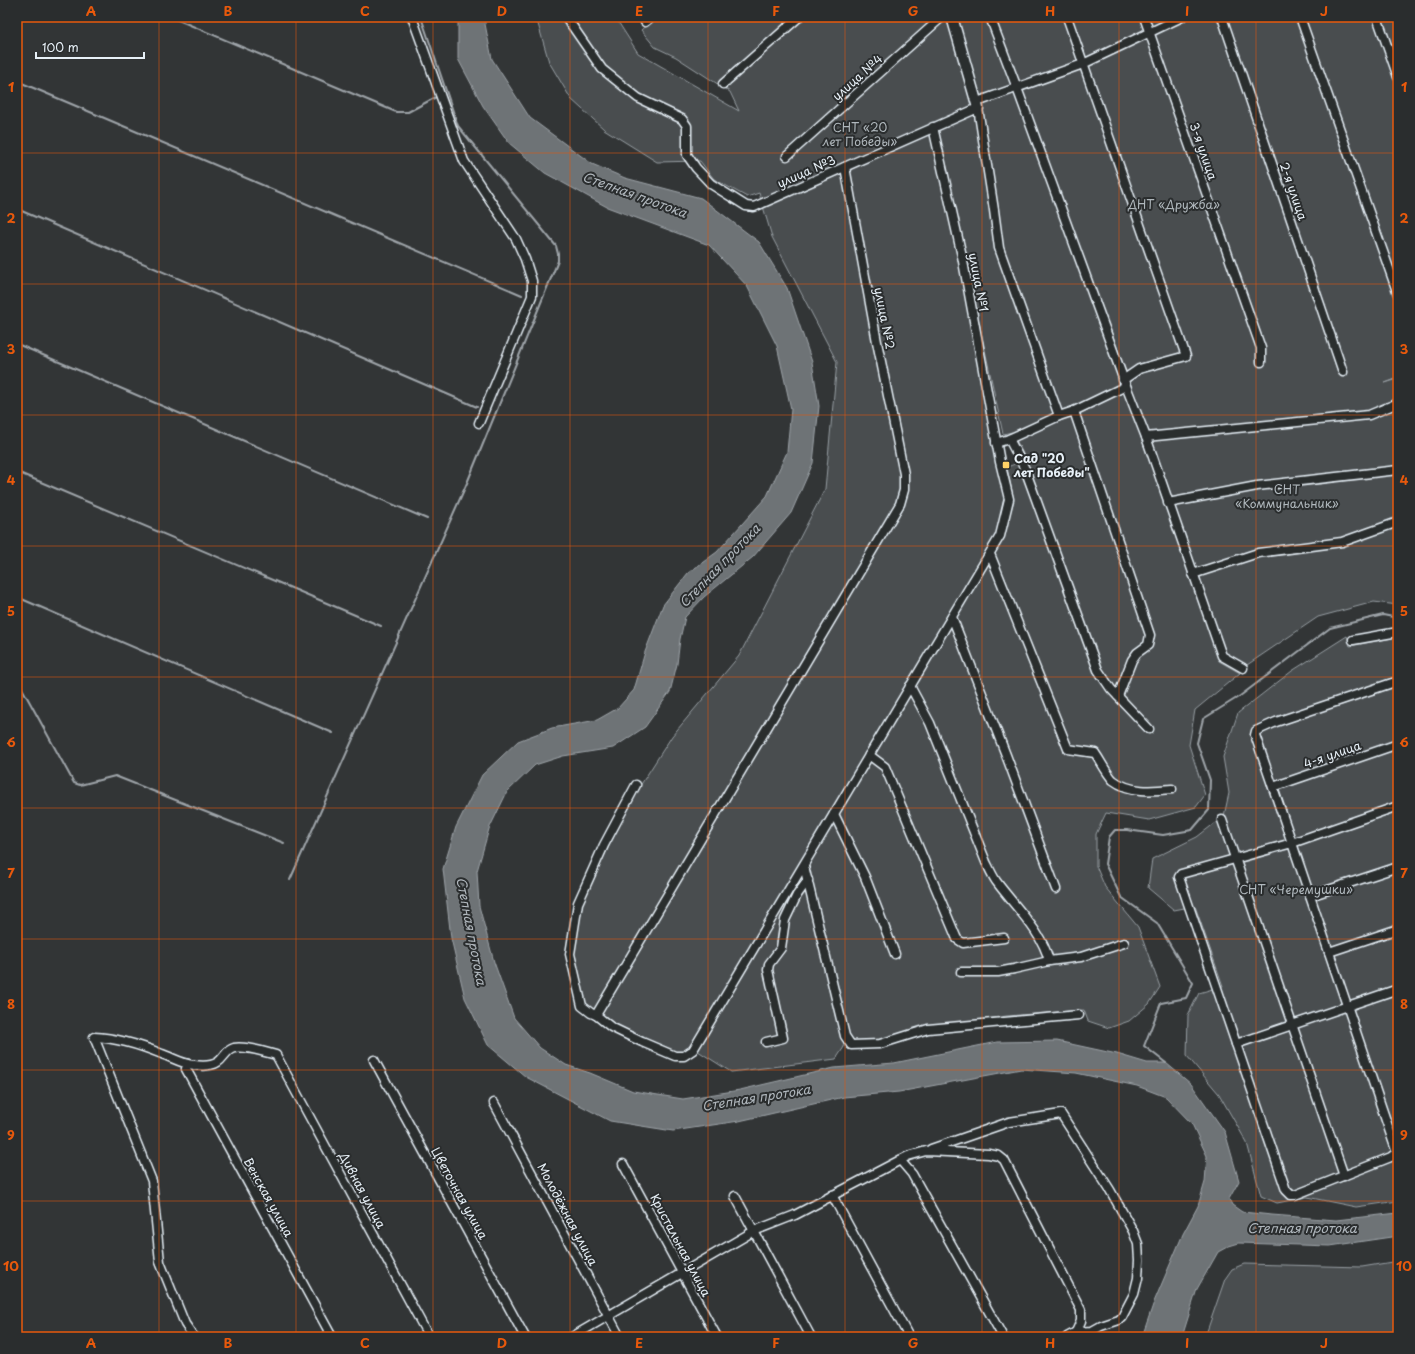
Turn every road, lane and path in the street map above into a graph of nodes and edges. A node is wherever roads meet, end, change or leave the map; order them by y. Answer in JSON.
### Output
{"nodes":[{"id":1,"x":412,"y":17,"type":"edge"},
{"id":2,"x":566,"y":17,"type":"edge"},
{"id":3,"x":799,"y":17,"type":"edge"},
{"id":4,"x":942,"y":17,"type":"edge"},
{"id":5,"x":952,"y":17,"type":"edge"},
{"id":6,"x":990,"y":17,"type":"edge"},
{"id":7,"x":1067,"y":17,"type":"edge"},
{"id":8,"x":1144,"y":17,"type":"edge"},
{"id":9,"x":1182,"y":17,"type":"edge"},
{"id":10,"x":1222,"y":17,"type":"edge"},
{"id":11,"x":1300,"y":17,"type":"edge"},
{"id":12,"x":1377,"y":17,"type":"edge"},
{"id":13,"x":1150,"y":31,"type":"junction"},
{"id":14,"x":1083,"y":64,"type":"junction"},
{"id":15,"x":1398,"y":77,"type":"edge"},
{"id":16,"x":723,"y":84,"type":"dead end"},
{"id":17,"x":1017,"y":88,"type":"junction"},
{"id":18,"x":977,"y":105,"type":"junction"},
{"id":19,"x":933,"y":127,"type":"junction"},
{"id":20,"x":787,"y":156,"type":"dead end"},
{"id":21,"x":845,"y":167,"type":"junction"},
{"id":22,"x":1398,"y":294,"type":"edge"},
{"id":23,"x":1261,"y":362,"type":"dead end"},
{"id":24,"x":1343,"y":372,"type":"dead end"},
{"id":25,"x":1124,"y":383,"type":"junction"},
{"id":26,"x":1398,"y":403,"type":"edge"},
{"id":27,"x":1074,"y":411,"type":"junction"},
{"id":28,"x":1059,"y":416,"type":"junction"},
{"id":29,"x":479,"y":422,"type":"dead end"},
{"id":30,"x":1146,"y":437,"type":"junction"},
{"id":31,"x":1009,"y":439,"type":"junction"},
{"id":32,"x":996,"y":443,"type":"junction"},
{"id":33,"x":1398,"y":470,"type":"edge"},
{"id":34,"x":1168,"y":503,"type":"junction"},
{"id":35,"x":1398,"y":522,"type":"edge"},
{"id":36,"x":990,"y":554,"type":"junction"},
{"id":37,"x":1193,"y":574,"type":"junction"},
{"id":38,"x":952,"y":617,"type":"junction"},
{"id":39,"x":1398,"y":632,"type":"edge"},
{"id":40,"x":1353,"y":640,"type":"dead end"},
{"id":41,"x":1243,"y":668,"type":"dead end"},
{"id":42,"x":1398,"y":681,"type":"edge"},
{"id":43,"x":910,"y":686,"type":"junction"},
{"id":44,"x":1118,"y":696,"type":"junction"},
{"id":45,"x":1150,"y":729,"type":"dead end"},
{"id":46,"x":1398,"y":744,"type":"edge"},
{"id":47,"x":869,"y":754,"type":"junction"},
{"id":48,"x":636,"y":785,"type":"dead end"},
{"id":49,"x":1273,"y":786,"type":"junction"},
{"id":50,"x":1172,"y":789,"type":"dead end"},
{"id":51,"x":1398,"y":806,"type":"edge"},
{"id":52,"x":834,"y":814,"type":"junction"},
{"id":53,"x":1222,"y":820,"type":"dead end"},
{"id":54,"x":1292,"y":843,"type":"junction"},
{"id":55,"x":1235,"y":858,"type":"junction"},
{"id":56,"x":804,"y":866,"type":"junction"},
{"id":57,"x":1398,"y":867,"type":"edge"},
{"id":58,"x":808,"y":880,"type":"junction"},
{"id":59,"x":1056,"y":889,"type":"dead end"},
{"id":60,"x":1310,"y":896,"type":"junction"},
{"id":61,"x":1398,"y":929,"type":"edge"},
{"id":62,"x":1004,"y":938,"type":"dead end"},
{"id":63,"x":1124,"y":943,"type":"dead end"},
{"id":64,"x":1329,"y":952,"type":"junction"},
{"id":65,"x":895,"y":954,"type":"dead end"},
{"id":66,"x":1049,"y":961,"type":"junction"},
{"id":67,"x":961,"y":972,"type":"dead end"},
{"id":68,"x":1398,"y":989,"type":"edge"},
{"id":69,"x":1347,"y":1006,"type":"junction"},
{"id":70,"x":596,"y":1015,"type":"junction"},
{"id":71,"x":1079,"y":1015,"type":"dead end"},
{"id":72,"x":1293,"y":1026,"type":"junction"},
{"id":73,"x":766,"y":1042,"type":"dead end"},
{"id":74,"x":1236,"y":1044,"type":"junction"},
{"id":75,"x":374,"y":1060,"type":"dead end"},
{"id":76,"x":186,"y":1069,"type":"dead end"},
{"id":77,"x":494,"y":1103,"type":"dead end"},
{"id":78,"x":926,"y":1151,"type":"junction"},
{"id":79,"x":900,"y":1160,"type":"junction"},
{"id":80,"x":623,"y":1164,"type":"dead end"},
{"id":81,"x":1344,"y":1176,"type":"junction"},
{"id":82,"x":734,"y":1196,"type":"dead end"},
{"id":83,"x":832,"y":1196,"type":"junction"},
{"id":84,"x":754,"y":1231,"type":"junction"},
{"id":85,"x":683,"y":1273,"type":"junction"},
{"id":86,"x":609,"y":1316,"type":"junction"},
{"id":87,"x":1076,"y":1332,"type":"junction"},
{"id":88,"x":194,"y":1337,"type":"edge"},
{"id":89,"x":332,"y":1337,"type":"edge"},
{"id":90,"x":429,"y":1337,"type":"edge"},
{"id":91,"x":525,"y":1337,"type":"edge"},
{"id":92,"x":572,"y":1337,"type":"edge"},
{"id":93,"x":620,"y":1337,"type":"edge"},
{"id":94,"x":717,"y":1337,"type":"edge"},
{"id":95,"x":811,"y":1337,"type":"edge"},
{"id":96,"x":909,"y":1337,"type":"edge"},
{"id":97,"x":1003,"y":1337,"type":"edge"},
{"id":98,"x":1067,"y":1337,"type":"edge"}],
"edges":[{"from":1,"to":29,"type":"street"},
{"from":2,"to":21,"type":"street","name":"улица №3"},
{"from":3,"to":16,"type":"street"},
{"from":4,"to":20,"type":"street","name":"улица №4"},
{"from":5,"to":18,"type":"street"},
{"from":6,"to":17,"type":"street"},
{"from":7,"to":14,"type":"street"},
{"from":8,"to":13,"type":"street","name":"3-я улица"},
{"from":9,"to":13,"type":"street","name":"улица №3"},
{"from":10,"to":24,"type":"street","name":"2-я улица"},
{"from":11,"to":22,"type":"street"},
{"from":12,"to":15,"type":"street"},
{"from":13,"to":14,"type":"street","name":"улица №3"},
{"from":13,"to":23,"type":"street","name":"3-я улица"},
{"from":14,"to":17,"type":"street","name":"улица №3"},
{"from":14,"to":25,"type":"street"},
{"from":17,"to":18,"type":"street","name":"улица №3"},
{"from":17,"to":25,"type":"street"},
{"from":18,"to":19,"type":"street","name":"улица №3"},
{"from":18,"to":28,"type":"street"},
{"from":19,"to":21,"type":"street","name":"улица №3"},
{"from":19,"to":32,"type":"street","name":"улица №1"},
{"from":21,"to":70,"type":"street","name":"улица №2"},
{"from":25,"to":27,"type":"street"},
{"from":25,"to":30,"type":"street"},
{"from":26,"to":30,"type":"street"},
{"from":27,"to":28,"type":"street"},
{"from":27,"to":44,"type":"street"},
{"from":28,"to":31,"type":"street"},
{"from":30,"to":34,"type":"street"},
{"from":31,"to":32,"type":"street"},
{"from":31,"to":44,"type":"street"},
{"from":32,"to":36,"type":"street","name":"улица №1"},
{"from":33,"to":34,"type":"street"},
{"from":34,"to":37,"type":"street"},
{"from":35,"to":37,"type":"street"},
{"from":36,"to":38,"type":"street","name":"улица №1"},
{"from":36,"to":50,"type":"street"},
{"from":37,"to":41,"type":"street"},
{"from":38,"to":43,"type":"street","name":"улица №1"},
{"from":38,"to":59,"type":"street"},
{"from":39,"to":40,"type":"street"},
{"from":42,"to":49,"type":"street"},
{"from":43,"to":47,"type":"street","name":"улица №1"},
{"from":43,"to":66,"type":"street"},
{"from":44,"to":45,"type":"street"},
{"from":46,"to":49,"type":"street","name":"4-я улица"},
{"from":47,"to":52,"type":"street","name":"улица №1"},
{"from":47,"to":62,"type":"street"},
{"from":48,"to":70,"type":"street","name":"улица №1"},
{"from":49,"to":54,"type":"street"},
{"from":51,"to":54,"type":"street"},
{"from":52,"to":56,"type":"street","name":"улица №1"},
{"from":52,"to":65,"type":"street"},
{"from":53,"to":55,"type":"street"},
{"from":54,"to":55,"type":"street"},
{"from":54,"to":60,"type":"street"},
{"from":55,"to":72,"type":"street"},
{"from":55,"to":74,"type":"street"},
{"from":56,"to":58,"type":"street"},
{"from":56,"to":70,"type":"street","name":"улица №1"},
{"from":57,"to":60,"type":"street"},
{"from":58,"to":71,"type":"street"},
{"from":58,"to":73,"type":"street"},
{"from":60,"to":64,"type":"street"},
{"from":61,"to":64,"type":"street"},
{"from":63,"to":66,"type":"street"},
{"from":64,"to":69,"type":"street"},
{"from":66,"to":67,"type":"street"},
{"from":68,"to":69,"type":"street"},
{"from":69,"to":72,"type":"street"},
{"from":69,"to":81,"type":"street"},
{"from":72,"to":74,"type":"street"},
{"from":72,"to":81,"type":"street"},
{"from":74,"to":81,"type":"street"},
{"from":75,"to":91,"type":"street","name":"Цветочная улица"},
{"from":76,"to":89,"type":"street","name":"Венская улица"},
{"from":77,"to":86,"type":"street","name":"Молодёжная улица"},
{"from":78,"to":79,"type":"street"},
{"from":78,"to":87,"type":"street"},
{"from":78,"to":87,"type":"street"},
{"from":79,"to":83,"type":"street"},
{"from":79,"to":97,"type":"street"},
{"from":80,"to":85,"type":"street","name":"Кристальная улица"},
{"from":82,"to":84,"type":"street"},
{"from":83,"to":84,"type":"street"},
{"from":83,"to":96,"type":"street"},
{"from":84,"to":85,"type":"street"},
{"from":84,"to":95,"type":"street"},
{"from":85,"to":86,"type":"street"},
{"from":85,"to":94,"type":"street","name":"Кристальная улица"},
{"from":86,"to":92,"type":"street"},
{"from":86,"to":93,"type":"street","name":"Молодёжная улица"},
{"from":87,"to":98,"type":"street"},
{"from":88,"to":90,"type":"street","name":"Дивная улица"}]}
